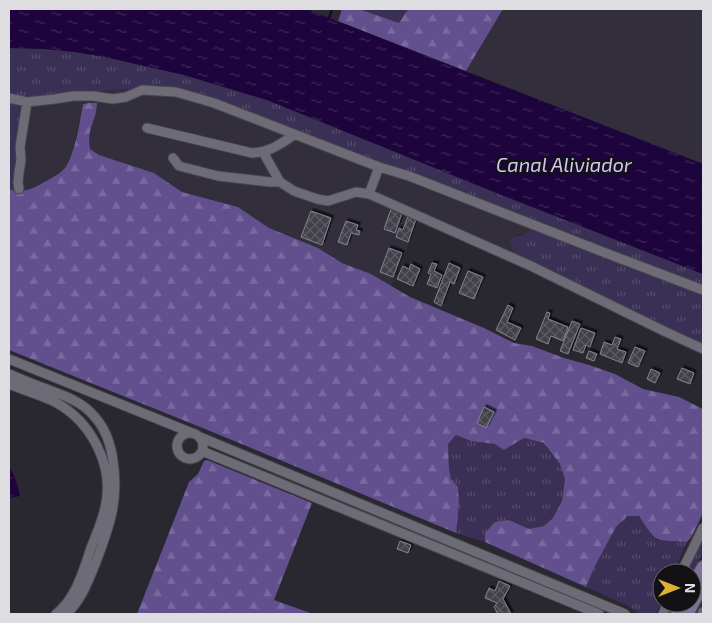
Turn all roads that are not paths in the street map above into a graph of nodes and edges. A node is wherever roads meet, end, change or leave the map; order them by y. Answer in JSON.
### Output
{"nodes":[{"id":1,"x":9,"y":98,"type":"edge"},
{"id":2,"x":27,"y":102,"type":"junction"},
{"id":3,"x":147,"y":128,"type":"dead end"},
{"id":4,"x":294,"y":134,"type":"junction"},
{"id":5,"x":263,"y":152,"type":"junction"},
{"id":6,"x":173,"y":158,"type":"dead end"},
{"id":7,"x":379,"y":167,"type":"junction"},
{"id":8,"x":280,"y":182,"type":"junction"},
{"id":9,"x":19,"y":189,"type":"dead end"},
{"id":10,"x":369,"y":194,"type":"junction"},
{"id":11,"x":703,"y":290,"type":"edge"},
{"id":12,"x":703,"y":349,"type":"edge"},
{"id":13,"x":9,"y":359,"type":"edge"},
{"id":14,"x":9,"y":374,"type":"edge"},
{"id":15,"x":9,"y":384,"type":"edge"},
{"id":16,"x":94,"y":415,"type":"junction"},
{"id":17,"x":81,"y":423,"type":"junction"},
{"id":18,"x":196,"y":435,"type":"junction"},
{"id":19,"x":108,"y":441,"type":"junction"},
{"id":20,"x":97,"y":445,"type":"junction"},
{"id":21,"x":202,"y":451,"type":"junction"},
{"id":22,"x":401,"y":521,"type":"junction"},
{"id":23,"x":703,"y":528,"type":"edge"},
{"id":24,"x":397,"y":531,"type":"junction"},
{"id":25,"x":686,"y":563,"type":"edge"},
{"id":26,"x":703,"y":585,"type":"edge"},
{"id":27,"x":558,"y":586,"type":"junction"},
{"id":28,"x":554,"y":596,"type":"junction"},
{"id":29,"x":56,"y":614,"type":"edge"},
{"id":30,"x":66,"y":614,"type":"edge"},
{"id":31,"x":599,"y":614,"type":"edge"},
{"id":32,"x":625,"y":614,"type":"edge"},
{"id":33,"x":687,"y":614,"type":"edge"}],
"edges":[{"from":1,"to":2,"type":"street"},
{"from":2,"to":4,"type":"street"},
{"from":2,"to":9,"type":"street"},
{"from":3,"to":5,"type":"street"},
{"from":4,"to":5,"type":"street"},
{"from":4,"to":7,"type":"street"},
{"from":5,"to":8,"type":"street"},
{"from":6,"to":8,"type":"street"},
{"from":7,"to":10,"type":"street"},
{"from":7,"to":11,"type":"street"},
{"from":8,"to":10,"type":"street"},
{"from":10,"to":12,"type":"street"},
{"from":13,"to":18,"type":"street"},
{"from":14,"to":16,"type":"street"},
{"from":15,"to":17,"type":"street"},
{"from":16,"to":17,"type":"street"},
{"from":16,"to":19,"type":"street"},
{"from":17,"to":20,"type":"street"},
{"from":18,"to":21,"type":"street"},
{"from":18,"to":21,"type":"street"},
{"from":18,"to":22,"type":"street"},
{"from":19,"to":20,"type":"street"},
{"from":19,"to":30,"type":"street"},
{"from":20,"to":29,"type":"street"},
{"from":21,"to":24,"type":"street"},
{"from":22,"to":24,"type":"street"},
{"from":22,"to":27,"type":"street"},
{"from":23,"to":25,"type":"street"},
{"from":24,"to":28,"type":"street"},
{"from":26,"to":33,"type":"main road"},
{"from":27,"to":28,"type":"street"},
{"from":27,"to":32,"type":"street"},
{"from":28,"to":31,"type":"street"}]}
